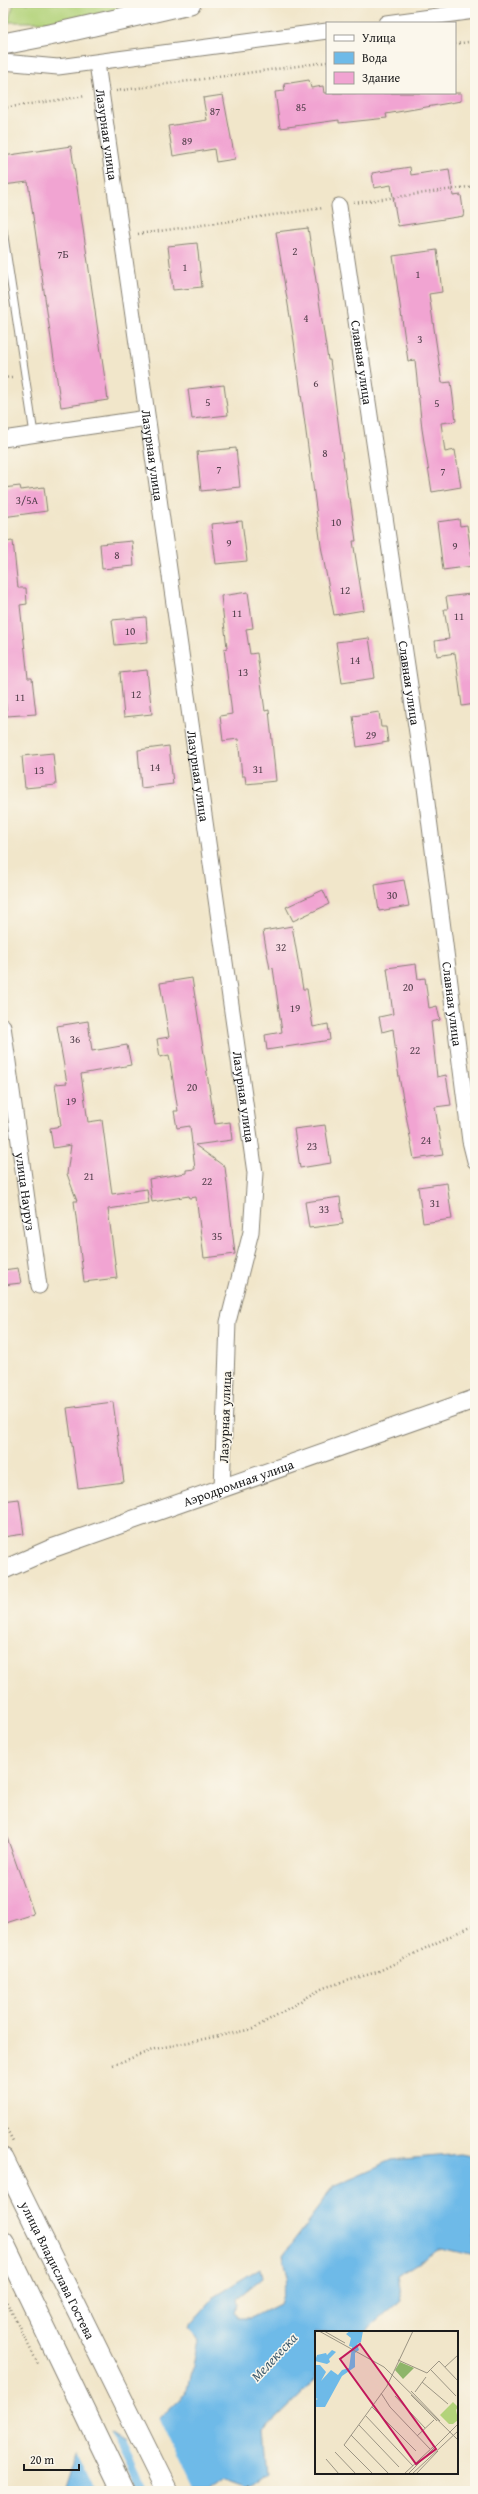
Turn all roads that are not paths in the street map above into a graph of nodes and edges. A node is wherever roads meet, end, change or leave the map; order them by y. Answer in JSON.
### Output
{"nodes":[{"id":1,"x":190,"y":3,"type":"edge"},
{"id":2,"x":475,"y":11,"type":"edge"},
{"id":3,"x":394,"y":22,"type":"edge"},
{"id":4,"x":326,"y":31,"type":"edge"},
{"id":5,"x":3,"y":44,"type":"edge"},
{"id":6,"x":3,"y":62,"type":"edge"},
{"id":7,"x":97,"y":63,"type":"junction"},
{"id":8,"x":339,"y":206,"type":"road end"},
{"id":9,"x":3,"y":230,"type":"edge"},
{"id":10,"x":147,"y":418,"type":"junction"},
{"id":11,"x":34,"y":434,"type":"junction"},
{"id":12,"x":3,"y":439,"type":"edge"},
{"id":13,"x":3,"y":1026,"type":"edge"},
{"id":14,"x":475,"y":1161,"type":"edge"},
{"id":15,"x":39,"y":1286,"type":"dead end"},
{"id":16,"x":475,"y":1399,"type":"edge"},
{"id":17,"x":222,"y":1488,"type":"junction"},
{"id":18,"x":3,"y":1570,"type":"edge"},
{"id":19,"x":3,"y":2159,"type":"edge"},
{"id":20,"x":3,"y":2242,"type":"edge"},
{"id":21,"x":123,"y":2491,"type":"edge"},
{"id":22,"x":167,"y":2491,"type":"edge"}],
"edges":[{"from":1,"to":5,"type":"main road"},
{"from":2,"to":3,"type":"street"},
{"from":4,"to":7,"type":"street"},
{"from":6,"to":7,"type":"street"},
{"from":7,"to":10,"type":"street","name":"Лазурная улица"},
{"from":8,"to":14,"type":"street","name":"Славная улица"},
{"from":9,"to":11,"type":"lane"},
{"from":10,"to":11,"type":"street"},
{"from":10,"to":17,"type":"street","name":"Лазурная улица"},
{"from":11,"to":12,"type":"street"},
{"from":13,"to":15,"type":"street","name":"улица Науруз"},
{"from":16,"to":17,"type":"street","name":"Аэродромная улица"},
{"from":17,"to":18,"type":"street","name":"Аэродромная улица"},
{"from":19,"to":22,"type":"main road","name":"улица Владислава Гостева"},
{"from":20,"to":21,"type":"main road"}]}
